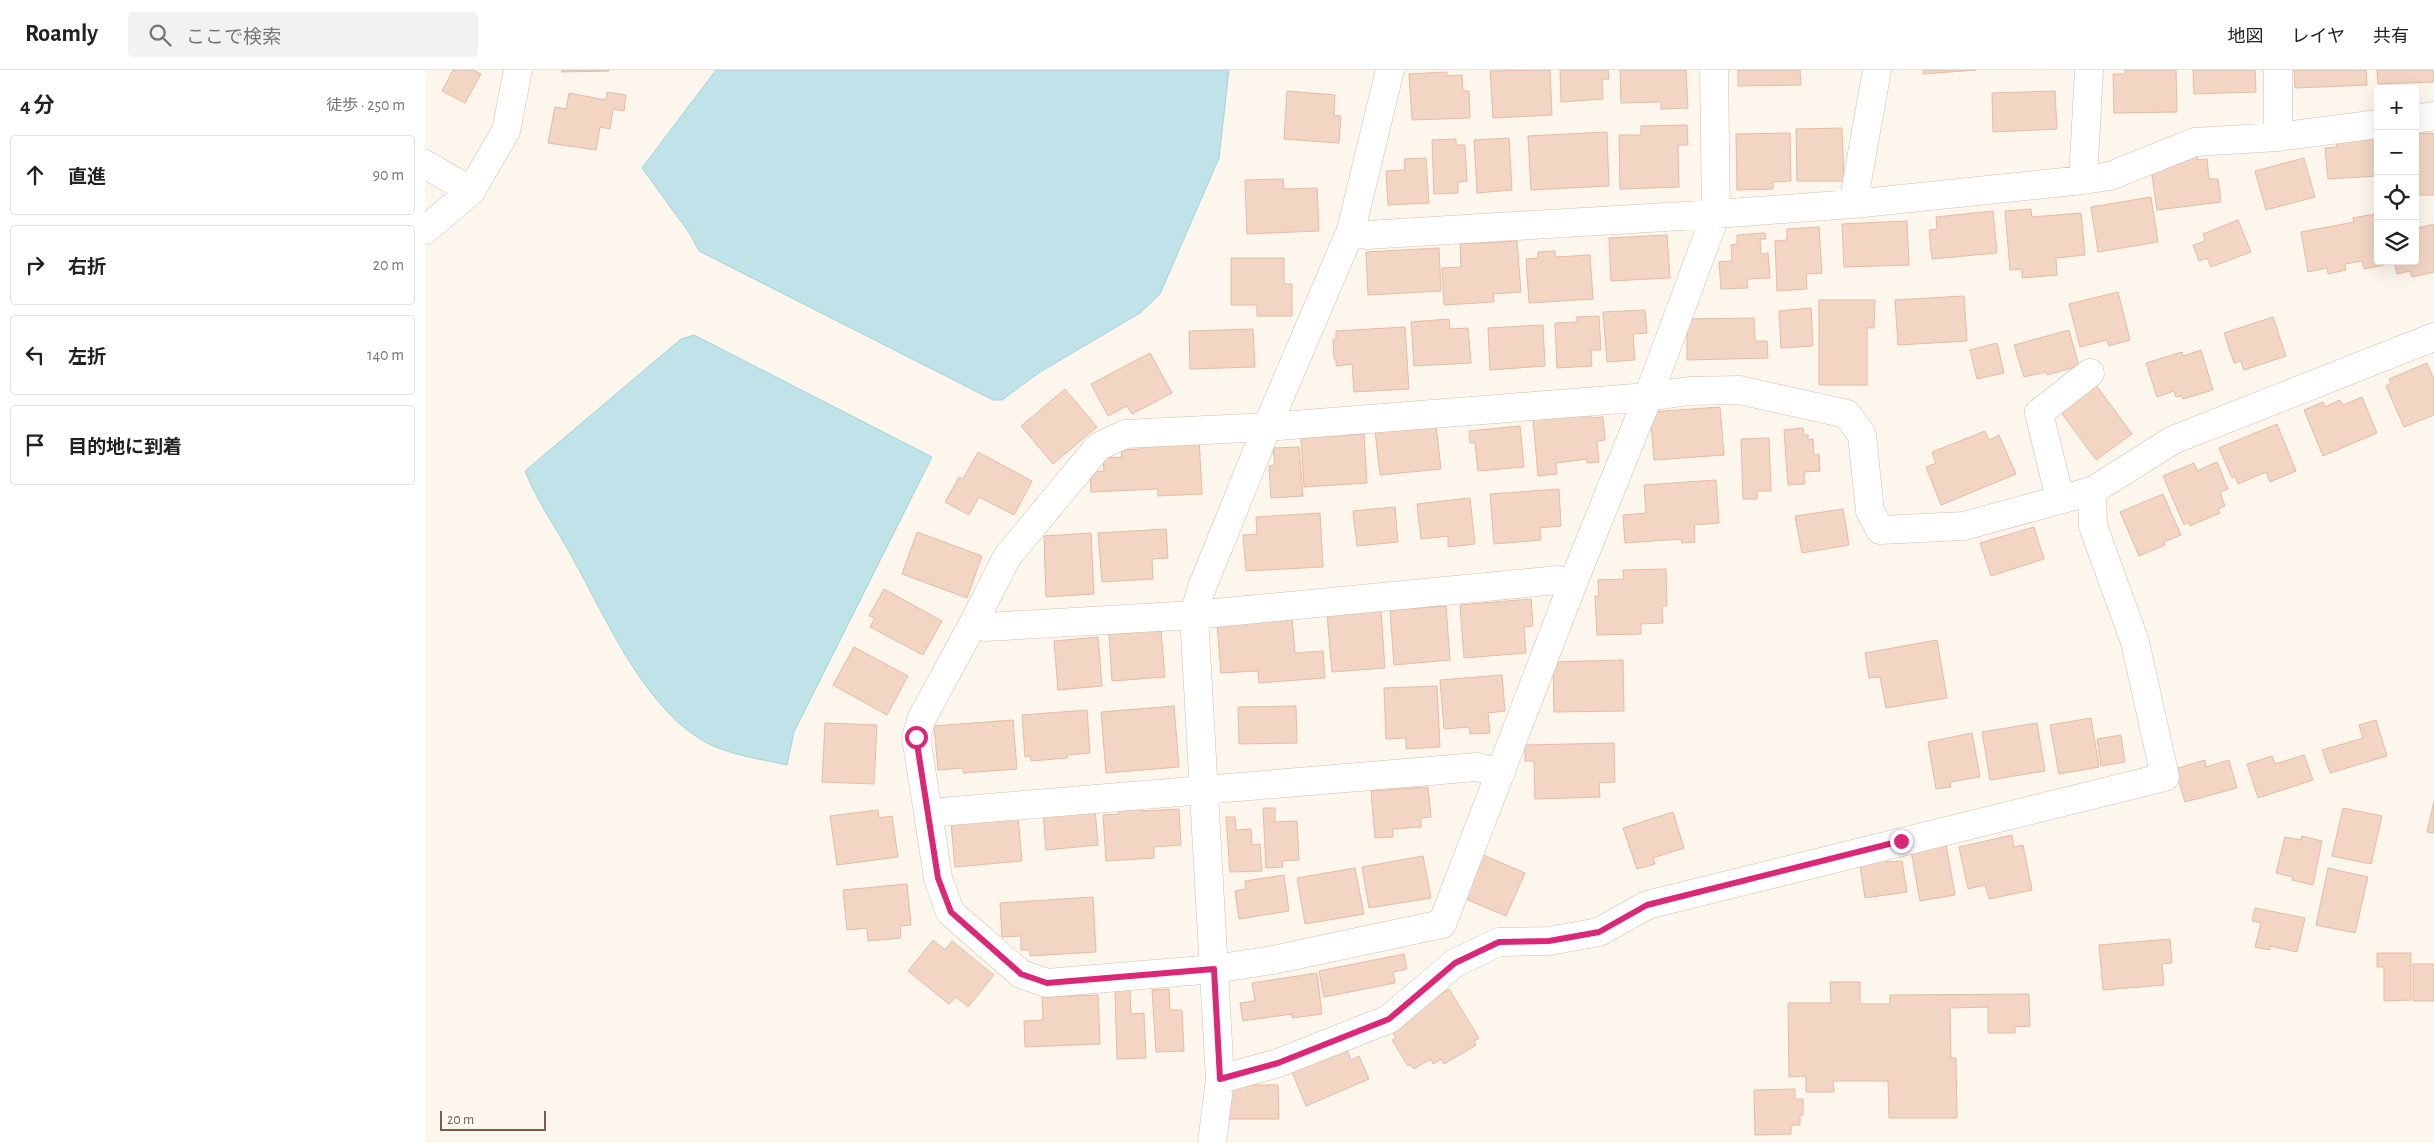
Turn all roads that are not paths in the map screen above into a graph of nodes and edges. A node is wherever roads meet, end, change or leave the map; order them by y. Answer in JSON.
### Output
{"nodes":[{"id":1,"x":518,"y":70,"type":"edge"},
{"id":2,"x":1390,"y":70,"type":"edge"},
{"id":3,"x":1714,"y":70,"type":"edge"},
{"id":4,"x":1877,"y":70,"type":"edge"},
{"id":5,"x":2089,"y":70,"type":"edge"},
{"id":6,"x":2278,"y":70,"type":"edge"},
{"id":7,"x":2434,"y":116,"type":"edge"},
{"id":8,"x":2419,"y":118,"type":"edge"},
{"id":9,"x":2374,"y":125,"type":"edge"},
{"id":10,"x":2278,"y":137,"type":"junction"},
{"id":11,"x":425,"y":164,"type":"edge"},
{"id":12,"x":2083,"y":180,"type":"junction"},
{"id":13,"x":471,"y":191,"type":"junction"},
{"id":14,"x":1853,"y":204,"type":"junction"},
{"id":15,"x":1716,"y":214,"type":"junction"},
{"id":16,"x":425,"y":230,"type":"edge"},
{"id":17,"x":1351,"y":230,"type":"junction"},
{"id":18,"x":2434,"y":336,"type":"edge"},
{"id":19,"x":2090,"y":373,"type":"dead end"},
{"id":20,"x":1648,"y":397,"type":"junction"},
{"id":21,"x":1267,"y":427,"type":"junction"},
{"id":22,"x":2092,"y":491,"type":"junction"},
{"id":23,"x":2059,"y":499,"type":"junction"},
{"id":24,"x":1573,"y":583,"type":"junction"},
{"id":25,"x":1194,"y":615,"type":"junction"},
{"id":26,"x":974,"y":622,"type":"junction"},
{"id":27,"x":1501,"y":773,"type":"junction"},
{"id":28,"x":1204,"y":792,"type":"junction"},
{"id":29,"x":928,"y":813,"type":"junction"},
{"id":30,"x":1214,"y":969,"type":"junction"},
{"id":31,"x":1220,"y":1079,"type":"junction"},
{"id":32,"x":1212,"y":1143,"type":"edge"}],
"edges":[{"from":1,"to":13,"type":"street"},
{"from":2,"to":17,"type":"street"},
{"from":3,"to":15,"type":"street"},
{"from":4,"to":14,"type":"street"},
{"from":5,"to":12,"type":"street"},
{"from":6,"to":10,"type":"street"},
{"from":7,"to":8,"type":"street"},
{"from":9,"to":10,"type":"street"},
{"from":10,"to":12,"type":"street"},
{"from":11,"to":13,"type":"street"},
{"from":12,"to":14,"type":"street"},
{"from":13,"to":16,"type":"street"},
{"from":14,"to":15,"type":"street"},
{"from":15,"to":17,"type":"street"},
{"from":15,"to":20,"type":"street"},
{"from":17,"to":21,"type":"street"},
{"from":18,"to":22,"type":"street"},
{"from":19,"to":23,"type":"street"},
{"from":20,"to":21,"type":"street"},
{"from":20,"to":23,"type":"street"},
{"from":20,"to":24,"type":"street"},
{"from":21,"to":25,"type":"street"},
{"from":21,"to":26,"type":"street"},
{"from":22,"to":23,"type":"street"},
{"from":22,"to":31,"type":"street"},
{"from":24,"to":25,"type":"street"},
{"from":24,"to":27,"type":"street"},
{"from":25,"to":26,"type":"street"},
{"from":25,"to":28,"type":"street"},
{"from":26,"to":29,"type":"street"},
{"from":27,"to":28,"type":"street"},
{"from":27,"to":30,"type":"street"},
{"from":28,"to":29,"type":"street"},
{"from":28,"to":30,"type":"street"},
{"from":29,"to":30,"type":"street"},
{"from":30,"to":31,"type":"street"},
{"from":31,"to":32,"type":"street"}]}
